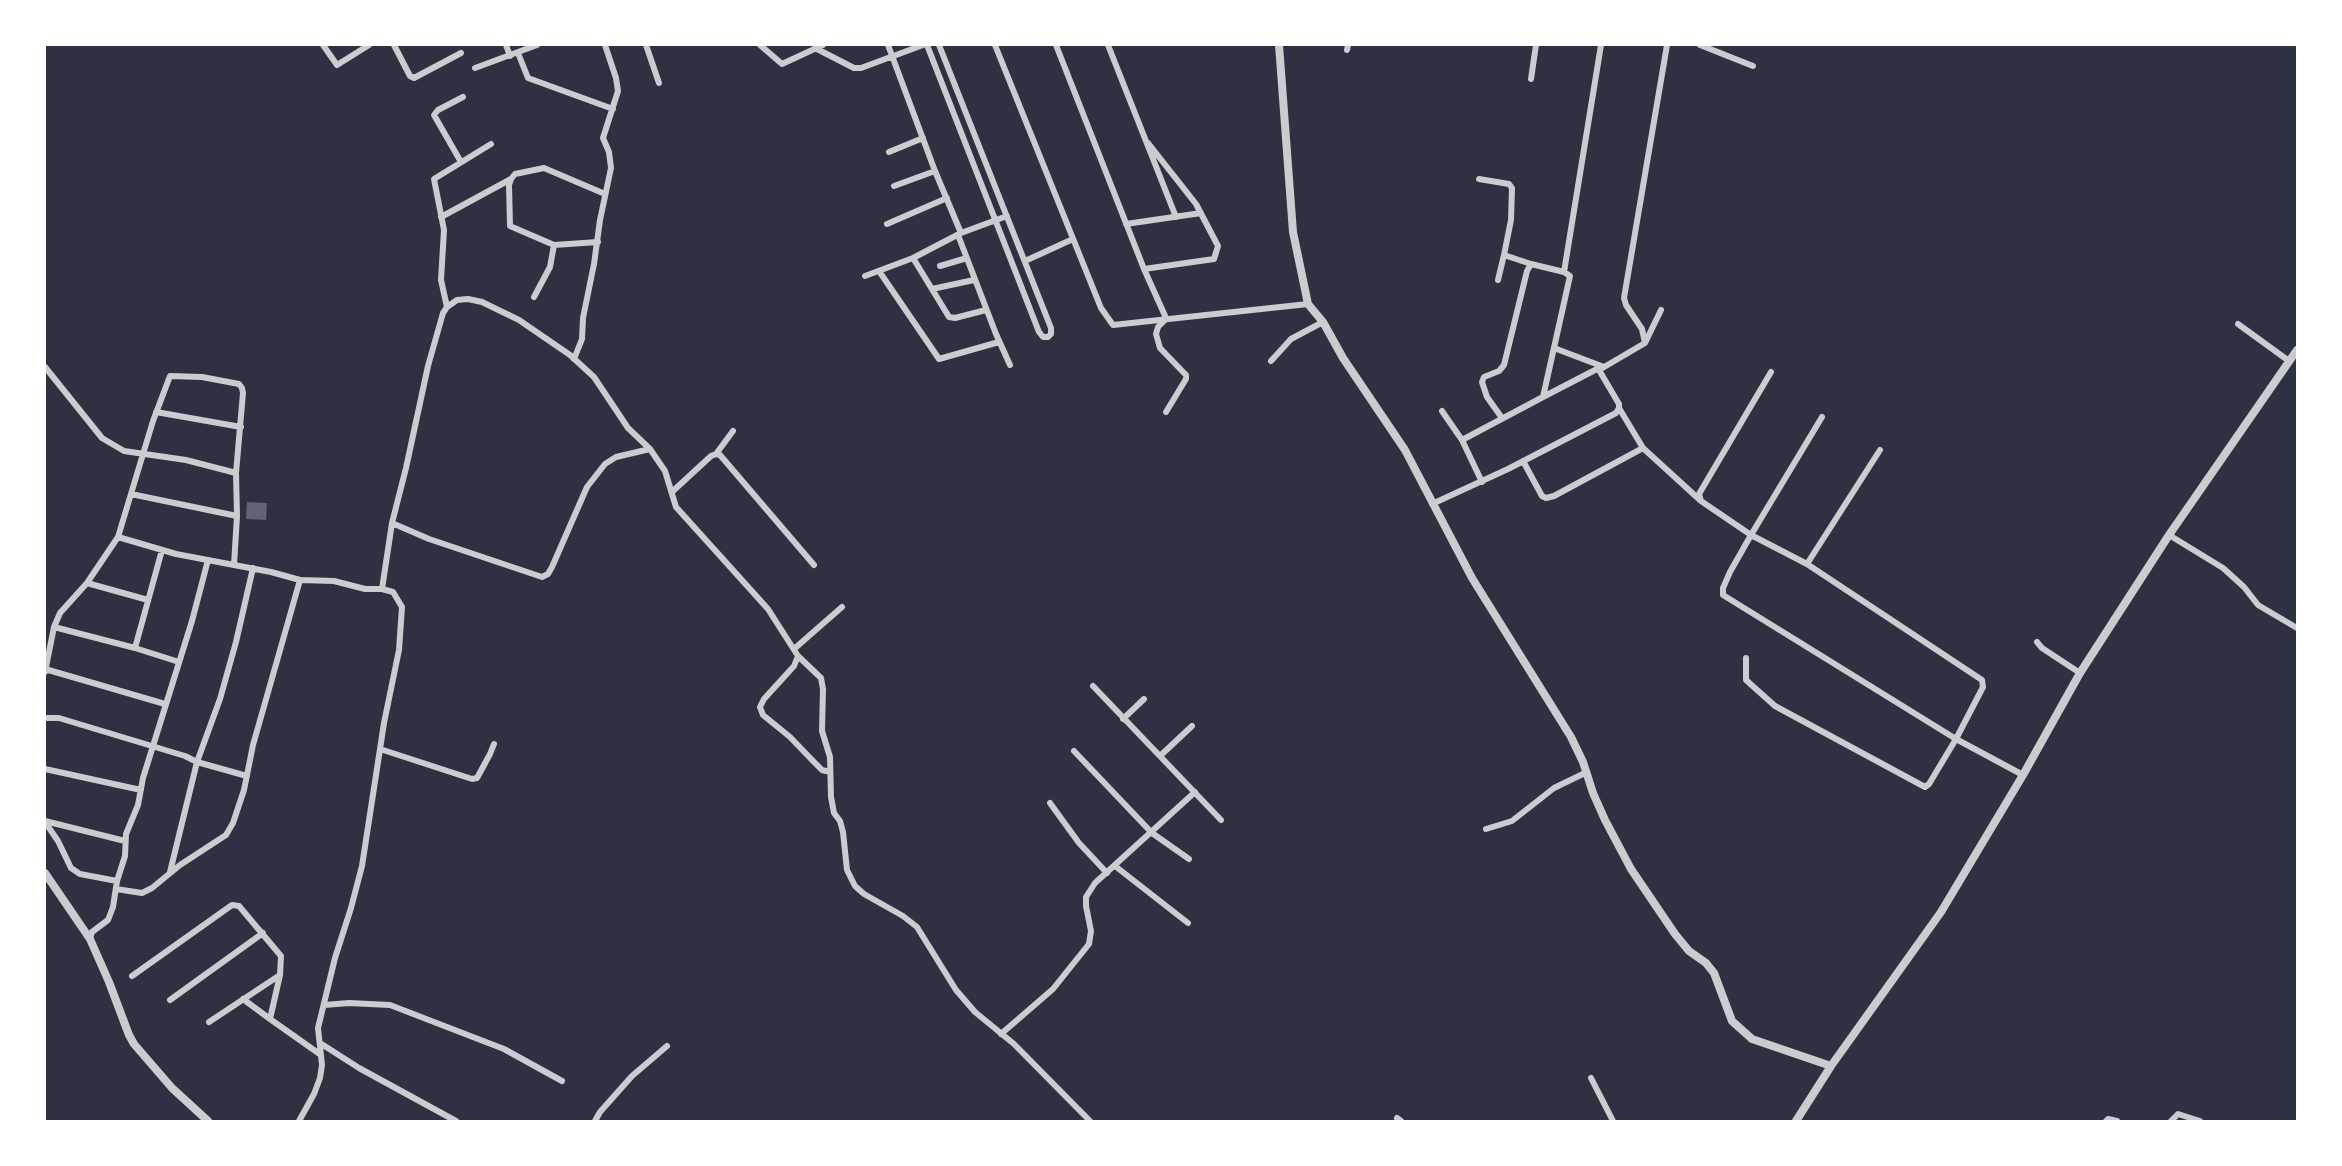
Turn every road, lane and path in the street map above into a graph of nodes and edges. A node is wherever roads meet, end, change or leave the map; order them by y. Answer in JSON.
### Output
{"nodes":[{"id":1,"x":323,"y":45,"type":"edge"},
{"id":2,"x":369,"y":45,"type":"edge"},
{"id":3,"x":394,"y":45,"type":"edge"},
{"id":4,"x":506,"y":45,"type":"edge"},
{"id":5,"x":537,"y":45,"type":"edge"},
{"id":6,"x":605,"y":45,"type":"edge"},
{"id":7,"x":646,"y":45,"type":"edge"},
{"id":8,"x":760,"y":45,"type":"edge"},
{"id":9,"x":823,"y":45,"type":"edge"},
{"id":10,"x":888,"y":45,"type":"edge"},
{"id":11,"x":925,"y":45,"type":"edge"},
{"id":12,"x":939,"y":45,"type":"edge"},
{"id":13,"x":995,"y":45,"type":"edge"},
{"id":14,"x":1056,"y":45,"type":"edge"},
{"id":15,"x":1108,"y":45,"type":"edge"},
{"id":16,"x":1279,"y":45,"type":"edge"},
{"id":17,"x":1536,"y":45,"type":"edge"},
{"id":18,"x":1601,"y":45,"type":"edge"},
{"id":19,"x":1667,"y":45,"type":"edge"},
{"id":20,"x":1700,"y":45,"type":"edge"},
{"id":21,"x":815,"y":48,"type":"junction"},
{"id":22,"x":461,"y":53,"type":"dead end"},
{"id":23,"x":518,"y":53,"type":"junction"},
{"id":24,"x":510,"y":56,"type":"junction"},
{"id":25,"x":893,"y":56,"type":"junction"},
{"id":26,"x":1753,"y":66,"type":"dead end"},
{"id":27,"x":475,"y":68,"type":"dead end"},
{"id":28,"x":1531,"y":79,"type":"dead end"},
{"id":29,"x":659,"y":83,"type":"dead end"},
{"id":30,"x":464,"y":97,"type":"dead end"},
{"id":31,"x":613,"y":109,"type":"junction"},
{"id":32,"x":923,"y":138,"type":"junction"},
{"id":33,"x":1148,"y":143,"type":"junction"},
{"id":34,"x":491,"y":144,"type":"dead end"},
{"id":35,"x":889,"y":152,"type":"dead end"},
{"id":36,"x":461,"y":162,"type":"junction"},
{"id":37,"x":934,"y":171,"type":"junction"},
{"id":38,"x":1479,"y":178,"type":"dead end"},
{"id":39,"x":511,"y":179,"type":"junction"},
{"id":40,"x":894,"y":186,"type":"dead end"},
{"id":41,"x":605,"y":194,"type":"junction"},
{"id":42,"x":947,"y":198,"type":"junction"},
{"id":43,"x":1201,"y":213,"type":"junction"},
{"id":44,"x":1007,"y":216,"type":"junction"},
{"id":45,"x":441,"y":217,"type":"junction"},
{"id":46,"x":1176,"y":217,"type":"junction"},
{"id":47,"x":995,"y":220,"type":"junction"},
{"id":48,"x":887,"y":224,"type":"dead end"},
{"id":49,"x":1126,"y":224,"type":"junction"},
{"id":50,"x":959,"y":234,"type":"junction"},
{"id":51,"x":1073,"y":239,"type":"junction"},
{"id":52,"x":598,"y":242,"type":"junction"},
{"id":53,"x":554,"y":245,"type":"junction"},
{"id":54,"x":1504,"y":255,"type":"junction"},
{"id":55,"x":913,"y":258,"type":"junction"},
{"id":56,"x":967,"y":258,"type":"junction"},
{"id":57,"x":1025,"y":261,"type":"junction"},
{"id":58,"x":1531,"y":264,"type":"junction"},
{"id":59,"x":940,"y":266,"type":"dead end"},
{"id":60,"x":1144,"y":268,"type":"junction"},
{"id":61,"x":879,"y":271,"type":"junction"},
{"id":62,"x":1564,"y":272,"type":"junction"},
{"id":63,"x":864,"y":276,"type":"dead end"},
{"id":64,"x":974,"y":280,"type":"junction"},
{"id":65,"x":1498,"y":280,"type":"dead end"},
{"id":66,"x":932,"y":289,"type":"junction"},
{"id":67,"x":534,"y":297,"type":"dead end"},
{"id":68,"x":1308,"y":304,"type":"junction"},
{"id":69,"x":447,"y":307,"type":"junction"},
{"id":70,"x":986,"y":310,"type":"junction"},
{"id":71,"x":1661,"y":310,"type":"dead end"},
{"id":72,"x":1166,"y":318,"type":"junction"},
{"id":73,"x":1323,"y":322,"type":"junction"},
{"id":74,"x":2238,"y":324,"type":"dead end"},
{"id":75,"x":999,"y":342,"type":"junction"},
{"id":76,"x":1645,"y":343,"type":"junction"},
{"id":77,"x":1554,"y":348,"type":"junction"},
{"id":78,"x":2297,"y":350,"type":"edge"},
{"id":79,"x":574,"y":359,"type":"junction"},
{"id":80,"x":1271,"y":361,"type":"dead end"},
{"id":81,"x":2289,"y":361,"type":"junction"},
{"id":82,"x":1010,"y":365,"type":"dead end"},
{"id":83,"x":45,"y":367,"type":"edge"},
{"id":84,"x":1601,"y":368,"type":"junction"},
{"id":85,"x":1771,"y":372,"type":"dead end"},
{"id":86,"x":1543,"y":397,"type":"junction"},
{"id":87,"x":1619,"y":408,"type":"junction"},
{"id":88,"x":1442,"y":411,"type":"dead end"},
{"id":89,"x":156,"y":412,"type":"junction"},
{"id":90,"x":1166,"y":412,"type":"dead end"},
{"id":91,"x":1822,"y":417,"type":"dead end"},
{"id":92,"x":1502,"y":418,"type":"junction"},
{"id":93,"x":241,"y":427,"type":"junction"},
{"id":94,"x":733,"y":431,"type":"dead end"},
{"id":95,"x":1462,"y":440,"type":"junction"},
{"id":96,"x":1643,"y":448,"type":"junction"},
{"id":97,"x":650,"y":449,"type":"junction"},
{"id":98,"x":1880,"y":450,"type":"dead end"},
{"id":99,"x":144,"y":454,"type":"junction"},
{"id":100,"x":716,"y":454,"type":"junction"},
{"id":101,"x":1523,"y":461,"type":"junction"},
{"id":102,"x":236,"y":473,"type":"junction"},
{"id":103,"x":1482,"y":482,"type":"junction"},
{"id":104,"x":673,"y":491,"type":"junction"},
{"id":105,"x":131,"y":494,"type":"junction"},
{"id":106,"x":1701,"y":501,"type":"junction"},
{"id":107,"x":1432,"y":504,"type":"junction"},
{"id":108,"x":237,"y":516,"type":"junction"},
{"id":109,"x":392,"y":523,"type":"junction"},
{"id":110,"x":1751,"y":535,"type":"junction"},
{"id":111,"x":2169,"y":535,"type":"junction"},
{"id":112,"x":118,"y":537,"type":"junction"},
{"id":113,"x":162,"y":550,"type":"junction"},
{"id":114,"x":208,"y":560,"type":"junction"},
{"id":115,"x":234,"y":564,"type":"junction"},
{"id":116,"x":1807,"y":564,"type":"junction"},
{"id":117,"x":814,"y":565,"type":"dead end"},
{"id":118,"x":252,"y":568,"type":"junction"},
{"id":119,"x":300,"y":580,"type":"junction"},
{"id":120,"x":87,"y":583,"type":"junction"},
{"id":121,"x":382,"y":589,"type":"junction"},
{"id":122,"x":148,"y":600,"type":"junction"},
{"id":123,"x":842,"y":608,"type":"dead end"},
{"id":124,"x":54,"y":627,"type":"junction"},
{"id":125,"x":2297,"y":628,"type":"edge"},
{"id":126,"x":2037,"y":642,"type":"dead end"},
{"id":127,"x":135,"y":648,"type":"junction"},
{"id":128,"x":794,"y":649,"type":"junction"},
{"id":129,"x":798,"y":656,"type":"junction"},
{"id":130,"x":1746,"y":658,"type":"dead end"},
{"id":131,"x":179,"y":662,"type":"junction"},
{"id":132,"x":45,"y":671,"type":"edge"},
{"id":133,"x":2080,"y":673,"type":"junction"},
{"id":134,"x":1093,"y":686,"type":"dead end"},
{"id":135,"x":1144,"y":699,"type":"dead end"},
{"id":136,"x":165,"y":704,"type":"junction"},
{"id":137,"x":45,"y":718,"type":"edge"},
{"id":138,"x":1122,"y":719,"type":"junction"},
{"id":139,"x":1192,"y":726,"type":"dead end"},
{"id":140,"x":1956,"y":738,"type":"junction"},
{"id":141,"x":494,"y":744,"type":"dead end"},
{"id":142,"x":154,"y":748,"type":"junction"},
{"id":143,"x":380,"y":749,"type":"junction"},
{"id":144,"x":1074,"y":751,"type":"dead end"},
{"id":145,"x":1160,"y":756,"type":"junction"},
{"id":146,"x":197,"y":762,"type":"junction"},
{"id":147,"x":45,"y":769,"type":"edge"},
{"id":148,"x":830,"y":772,"type":"junction"},
{"id":149,"x":1587,"y":772,"type":"junction"},
{"id":150,"x":2023,"y":775,"type":"junction"},
{"id":151,"x":247,"y":776,"type":"junction"},
{"id":152,"x":141,"y":790,"type":"junction"},
{"id":153,"x":1196,"y":792,"type":"junction"},
{"id":154,"x":1050,"y":803,"type":"dead end"},
{"id":155,"x":1221,"y":820,"type":"dead end"},
{"id":156,"x":45,"y":821,"type":"edge"},
{"id":157,"x":1486,"y":829,"type":"dead end"},
{"id":158,"x":1152,"y":832,"type":"junction"},
{"id":159,"x":125,"y":841,"type":"junction"},
{"id":160,"x":1189,"y":859,"type":"dead end"},
{"id":161,"x":1116,"y":866,"type":"junction"},
{"id":162,"x":45,"y":873,"type":"edge"},
{"id":163,"x":170,"y":873,"type":"junction"},
{"id":164,"x":1107,"y":873,"type":"junction"},
{"id":165,"x":116,"y":885,"type":"junction"},
{"id":166,"x":1188,"y":922,"type":"dead end"},
{"id":167,"x":263,"y":933,"type":"junction"},
{"id":168,"x":90,"y":939,"type":"junction"},
{"id":169,"x":280,"y":975,"type":"junction"},
{"id":170,"x":132,"y":976,"type":"dead end"},
{"id":171,"x":243,"y":999,"type":"junction"},
{"id":172,"x":170,"y":1000,"type":"dead end"},
{"id":173,"x":324,"y":1005,"type":"junction"},
{"id":174,"x":270,"y":1019,"type":"junction"},
{"id":175,"x":209,"y":1022,"type":"dead end"},
{"id":176,"x":1001,"y":1034,"type":"junction"},
{"id":177,"x":320,"y":1043,"type":"junction"},
{"id":178,"x":667,"y":1046,"type":"dead end"},
{"id":179,"x":321,"y":1055,"type":"junction"},
{"id":180,"x":1831,"y":1066,"type":"junction"},
{"id":181,"x":1591,"y":1078,"type":"dead end"},
{"id":182,"x":562,"y":1081,"type":"dead end"},
{"id":183,"x":208,"y":1121,"type":"edge"},
{"id":184,"x":299,"y":1121,"type":"edge"},
{"id":185,"x":456,"y":1121,"type":"edge"},
{"id":186,"x":595,"y":1121,"type":"edge"},
{"id":187,"x":1090,"y":1121,"type":"edge"},
{"id":188,"x":1613,"y":1121,"type":"edge"},
{"id":189,"x":1796,"y":1121,"type":"edge"},
{"id":190,"x":2106,"y":1121,"type":"edge"},
{"id":191,"x":2117,"y":1121,"type":"edge"},
{"id":192,"x":2171,"y":1121,"type":"edge"},
{"id":193,"x":2200,"y":1121,"type":"edge"}],
"edges":[{"from":1,"to":2,"type":"street"},
{"from":3,"to":22,"type":"street"},
{"from":4,"to":24,"type":"street"},
{"from":5,"to":23,"type":"street"},
{"from":6,"to":31,"type":"street"},
{"from":7,"to":29,"type":"street"},
{"from":8,"to":21,"type":"street"},
{"from":9,"to":21,"type":"street"},
{"from":10,"to":25,"type":"street"},
{"from":11,"to":25,"type":"street"},
{"from":11,"to":47,"type":"street"},
{"from":12,"to":44,"type":"street"},
{"from":13,"to":51,"type":"street"},
{"from":14,"to":49,"type":"street"},
{"from":15,"to":33,"type":"street"},
{"from":16,"to":68,"type":"street"},
{"from":17,"to":28,"type":"street"},
{"from":18,"to":62,"type":"street"},
{"from":19,"to":76,"type":"street"},
{"from":20,"to":26,"type":"street"},
{"from":21,"to":25,"type":"street"},
{"from":23,"to":24,"type":"street"},
{"from":23,"to":31,"type":"street"},
{"from":24,"to":27,"type":"street"},
{"from":25,"to":32,"type":"street"},
{"from":30,"to":36,"type":"street"},
{"from":31,"to":41,"type":"street"},
{"from":32,"to":35,"type":"street"},
{"from":32,"to":37,"type":"street"},
{"from":33,"to":43,"type":"street"},
{"from":33,"to":46,"type":"street"},
{"from":34,"to":36,"type":"street"},
{"from":36,"to":45,"type":"street"},
{"from":37,"to":40,"type":"street"},
{"from":37,"to":42,"type":"street"},
{"from":38,"to":54,"type":"street"},
{"from":39,"to":41,"type":"street"},
{"from":39,"to":45,"type":"street"},
{"from":39,"to":53,"type":"street"},
{"from":41,"to":52,"type":"street"},
{"from":42,"to":48,"type":"street"},
{"from":42,"to":50,"type":"street"},
{"from":43,"to":46,"type":"street"},
{"from":43,"to":60,"type":"street"},
{"from":44,"to":47,"type":"street"},
{"from":44,"to":57,"type":"street"},
{"from":45,"to":69,"type":"street"},
{"from":46,"to":49,"type":"street"},
{"from":47,"to":50,"type":"street"},
{"from":47,"to":57,"type":"street"},
{"from":49,"to":60,"type":"street"},
{"from":50,"to":55,"type":"street"},
{"from":50,"to":56,"type":"street"},
{"from":51,"to":57,"type":"street"},
{"from":51,"to":72,"type":"street"},
{"from":52,"to":53,"type":"street"},
{"from":52,"to":79,"type":"street"},
{"from":53,"to":67,"type":"street"},
{"from":54,"to":58,"type":"street"},
{"from":54,"to":65,"type":"street"},
{"from":55,"to":61,"type":"street"},
{"from":55,"to":66,"type":"street"},
{"from":56,"to":59,"type":"street"},
{"from":56,"to":64,"type":"street"},
{"from":58,"to":62,"type":"street"},
{"from":58,"to":92,"type":"street"},
{"from":60,"to":72,"type":"street"},
{"from":61,"to":63,"type":"street"},
{"from":61,"to":75,"type":"street"},
{"from":62,"to":77,"type":"street"},
{"from":64,"to":66,"type":"street"},
{"from":64,"to":70,"type":"street"},
{"from":66,"to":70,"type":"street"},
{"from":68,"to":72,"type":"street"},
{"from":68,"to":73,"type":"street"},
{"from":69,"to":79,"type":"street"},
{"from":69,"to":109,"type":"street"},
{"from":70,"to":75,"type":"street"},
{"from":71,"to":76,"type":"street"},
{"from":72,"to":90,"type":"street"},
{"from":73,"to":80,"type":"street"},
{"from":73,"to":107,"type":"street"},
{"from":74,"to":81,"type":"street"},
{"from":75,"to":82,"type":"street"},
{"from":76,"to":84,"type":"street"},
{"from":77,"to":84,"type":"street"},
{"from":77,"to":86,"type":"street"},
{"from":78,"to":81,"type":"street"},
{"from":79,"to":97,"type":"street"},
{"from":81,"to":111,"type":"street"},
{"from":83,"to":99,"type":"street"},
{"from":84,"to":86,"type":"street"},
{"from":84,"to":87,"type":"street"},
{"from":85,"to":106,"type":"street"},
{"from":86,"to":92,"type":"street"},
{"from":87,"to":96,"type":"street"},
{"from":87,"to":101,"type":"street"},
{"from":88,"to":95,"type":"street"},
{"from":89,"to":93,"type":"street"},
{"from":89,"to":93,"type":"street"},
{"from":89,"to":99,"type":"street"},
{"from":91,"to":110,"type":"street"},
{"from":92,"to":95,"type":"street"},
{"from":93,"to":102,"type":"street"},
{"from":94,"to":100,"type":"street"},
{"from":95,"to":103,"type":"street"},
{"from":96,"to":101,"type":"street"},
{"from":96,"to":106,"type":"street"},
{"from":97,"to":104,"type":"street"},
{"from":97,"to":109,"type":"street"},
{"from":98,"to":116,"type":"street"},
{"from":99,"to":102,"type":"street"},
{"from":99,"to":105,"type":"street"},
{"from":100,"to":104,"type":"street"},
{"from":100,"to":117,"type":"street"},
{"from":101,"to":103,"type":"street"},
{"from":102,"to":108,"type":"street"},
{"from":103,"to":107,"type":"street"},
{"from":104,"to":128,"type":"street"},
{"from":105,"to":108,"type":"street"},
{"from":105,"to":112,"type":"street"},
{"from":106,"to":110,"type":"street"},
{"from":107,"to":149,"type":"street"},
{"from":108,"to":115,"type":"street"},
{"from":109,"to":121,"type":"street"},
{"from":110,"to":116,"type":"street"},
{"from":110,"to":140,"type":"street"},
{"from":111,"to":125,"type":"street"},
{"from":111,"to":133,"type":"street"},
{"from":112,"to":113,"type":"street"},
{"from":112,"to":120,"type":"street"},
{"from":113,"to":114,"type":"street"},
{"from":113,"to":122,"type":"street"},
{"from":114,"to":115,"type":"street"},
{"from":114,"to":131,"type":"street"},
{"from":115,"to":118,"type":"street"},
{"from":116,"to":140,"type":"street"},
{"from":118,"to":119,"type":"street"},
{"from":118,"to":146,"type":"street"},
{"from":119,"to":121,"type":"street"},
{"from":119,"to":151,"type":"street"},
{"from":120,"to":122,"type":"street"},
{"from":120,"to":124,"type":"street"},
{"from":121,"to":143,"type":"street"},
{"from":122,"to":127,"type":"street"},
{"from":123,"to":128,"type":"street"},
{"from":124,"to":127,"type":"street"},
{"from":124,"to":132,"type":"street"},
{"from":126,"to":133,"type":"street"},
{"from":127,"to":131,"type":"street"},
{"from":128,"to":129,"type":"street"},
{"from":129,"to":148,"type":"street"},
{"from":129,"to":148,"type":"street"},
{"from":130,"to":140,"type":"street"},
{"from":131,"to":136,"type":"street"},
{"from":132,"to":136,"type":"street"},
{"from":133,"to":150,"type":"street"},
{"from":134,"to":138,"type":"street"},
{"from":135,"to":138,"type":"street"},
{"from":136,"to":142,"type":"street"},
{"from":137,"to":142,"type":"street"},
{"from":138,"to":145,"type":"street"},
{"from":139,"to":145,"type":"street"},
{"from":140,"to":150,"type":"street"},
{"from":141,"to":143,"type":"street"},
{"from":142,"to":146,"type":"street"},
{"from":142,"to":152,"type":"street"},
{"from":143,"to":173,"type":"street"},
{"from":144,"to":158,"type":"street"},
{"from":145,"to":153,"type":"street"},
{"from":146,"to":151,"type":"street"},
{"from":146,"to":163,"type":"street"},
{"from":147,"to":152,"type":"street"},
{"from":148,"to":176,"type":"street"},
{"from":149,"to":157,"type":"street"},
{"from":149,"to":180,"type":"street"},
{"from":150,"to":180,"type":"street"},
{"from":151,"to":163,"type":"street"},
{"from":152,"to":159,"type":"street"},
{"from":153,"to":155,"type":"street"},
{"from":153,"to":158,"type":"street"},
{"from":154,"to":164,"type":"street"},
{"from":156,"to":159,"type":"street"},
{"from":156,"to":165,"type":"street"},
{"from":158,"to":160,"type":"street"},
{"from":158,"to":161,"type":"street"},
{"from":159,"to":165,"type":"street"},
{"from":161,"to":164,"type":"street"},
{"from":161,"to":166,"type":"street"},
{"from":162,"to":168,"type":"street"},
{"from":163,"to":165,"type":"street"},
{"from":164,"to":176,"type":"street"},
{"from":165,"to":168,"type":"street"},
{"from":167,"to":169,"type":"street"},
{"from":167,"to":170,"type":"street"},
{"from":167,"to":172,"type":"street"},
{"from":168,"to":183,"type":"street"},
{"from":169,"to":171,"type":"street"},
{"from":169,"to":174,"type":"street"},
{"from":171,"to":174,"type":"street"},
{"from":171,"to":175,"type":"street"},
{"from":173,"to":177,"type":"street"},
{"from":173,"to":182,"type":"street"},
{"from":174,"to":179,"type":"street"},
{"from":176,"to":187,"type":"street"},
{"from":177,"to":179,"type":"street"},
{"from":177,"to":185,"type":"street"},
{"from":178,"to":186,"type":"street"},
{"from":179,"to":184,"type":"street"},
{"from":180,"to":189,"type":"street"},
{"from":181,"to":188,"type":"street"},
{"from":190,"to":191,"type":"street"},
{"from":192,"to":193,"type":"street"}]}
